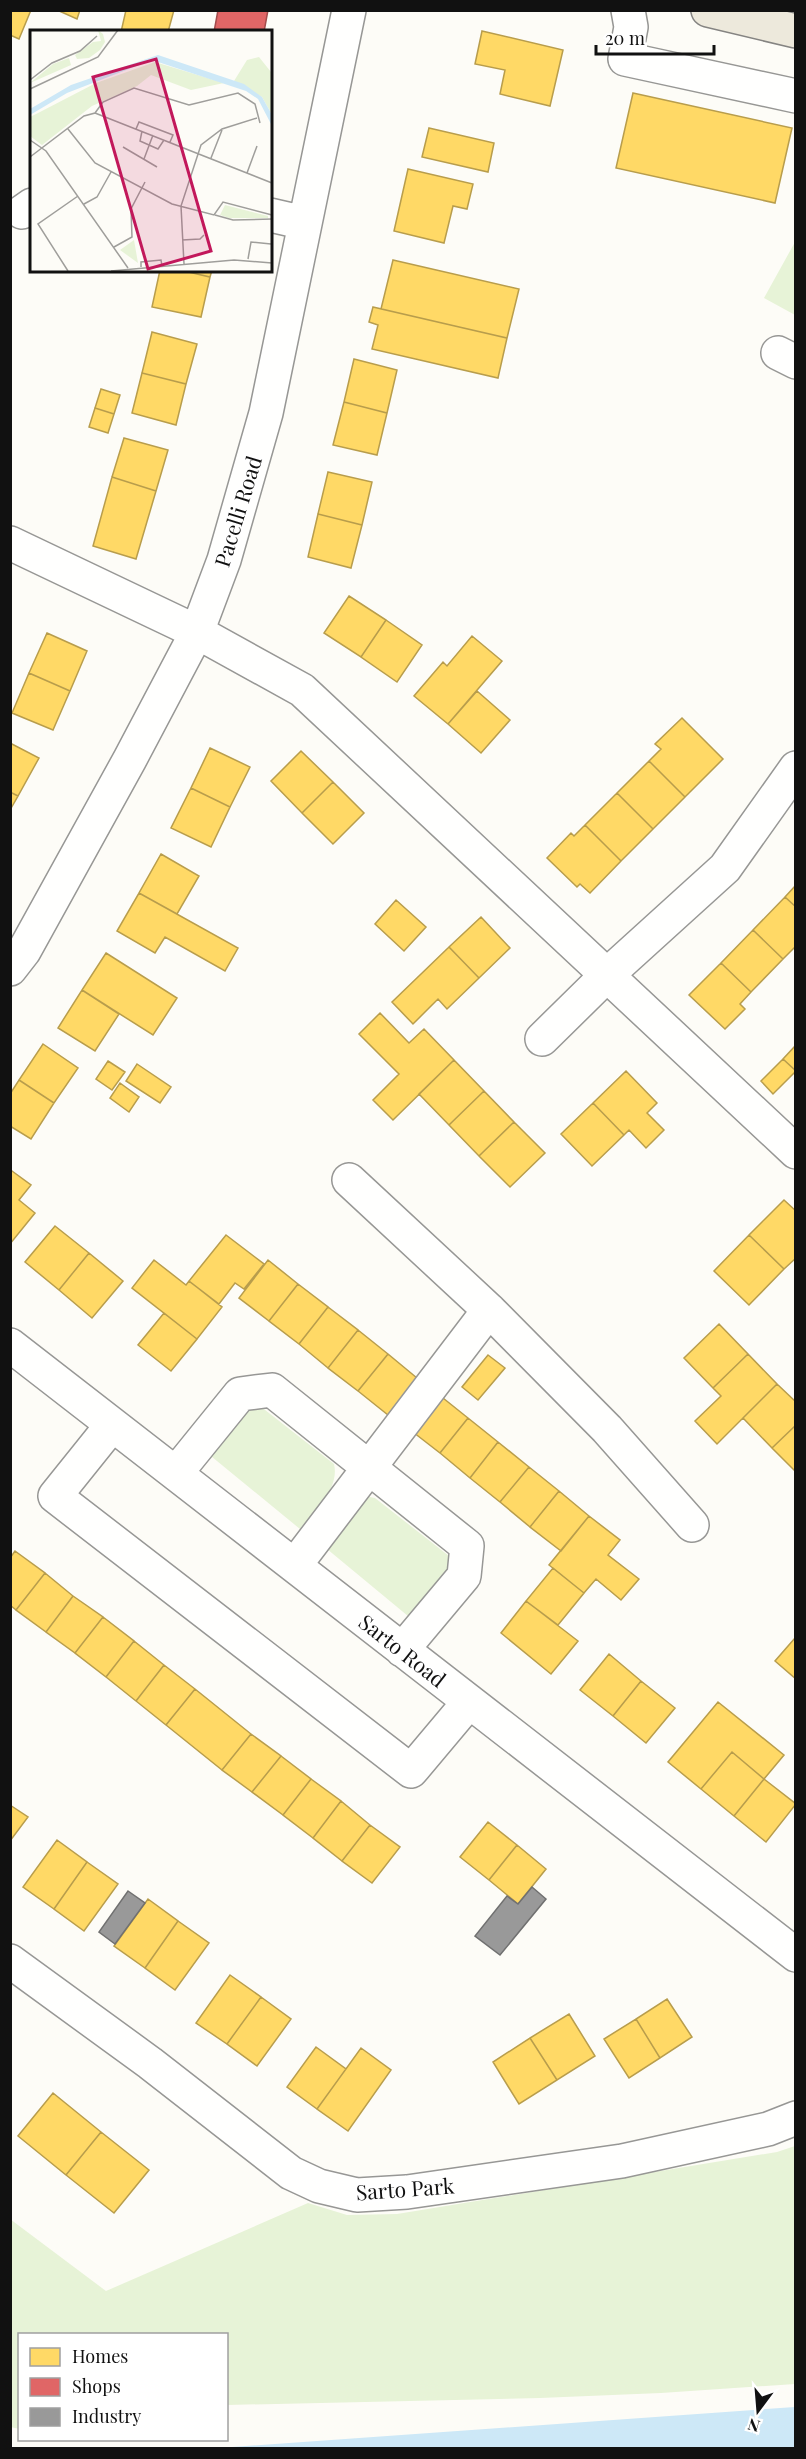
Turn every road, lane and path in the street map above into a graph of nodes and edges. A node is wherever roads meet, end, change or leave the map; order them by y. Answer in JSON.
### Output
{"nodes":[{"id":1,"x":349,"y":10,"type":"edge"},
{"id":2,"x":628,"y":10,"type":"edge"},
{"id":3,"x":708,"y":10,"type":"edge"},
{"id":4,"x":795,"y":31,"type":"edge"},
{"id":5,"x":795,"y":96,"type":"edge"},
{"id":6,"x":272,"y":215,"type":"edge"},
{"id":7,"x":305,"y":223,"type":"junction"},
{"id":8,"x":10,"y":543,"type":"edge"},
{"id":9,"x":197,"y":632,"type":"junction"},
{"id":10,"x":795,"y":768,"type":"edge"},
{"id":11,"x":10,"y":969,"type":"edge"},
{"id":12,"x":607,"y":975,"type":"junction"},
{"id":13,"x":542,"y":1039,"type":"dead end"},
{"id":14,"x":795,"y":1152,"type":"edge"},
{"id":15,"x":349,"y":1180,"type":"dead end"},
{"id":16,"x":489,"y":1310,"type":"junction"},
{"id":17,"x":10,"y":1344,"type":"edge"},
{"id":18,"x":112,"y":1425,"type":"junction"},
{"id":19,"x":369,"y":1468,"type":"junction"},
{"id":20,"x":176,"y":1473,"type":"junction"},
{"id":21,"x":692,"y":1525,"type":"dead end"},
{"id":22,"x":295,"y":1564,"type":"junction"},
{"id":23,"x":402,"y":1650,"type":"junction"},
{"id":24,"x":469,"y":1702,"type":"junction"},
{"id":25,"x":795,"y":1954,"type":"edge"},
{"id":26,"x":10,"y":1961,"type":"edge"},
{"id":27,"x":795,"y":2118,"type":"edge"}],
"edges":[{"from":1,"to":7,"type":"street","name":"Pacelli Road"},
{"from":2,"to":5,"type":"street"},
{"from":3,"to":4,"type":"main road"},
{"from":6,"to":7,"type":"street"},
{"from":7,"to":9,"type":"street","name":"Pacelli Road"},
{"from":8,"to":9,"type":"street"},
{"from":9,"to":11,"type":"street","name":"Pacelli Road"},
{"from":9,"to":12,"type":"street"},
{"from":10,"to":12,"type":"street"},
{"from":12,"to":13,"type":"street"},
{"from":12,"to":14,"type":"street"},
{"from":15,"to":16,"type":"street"},
{"from":16,"to":19,"type":"street"},
{"from":16,"to":21,"type":"street"},
{"from":17,"to":18,"type":"street","name":"Sarto Road"},
{"from":18,"to":20,"type":"street","name":"Sarto Road"},
{"from":18,"to":24,"type":"street"},
{"from":19,"to":20,"type":"street"},
{"from":19,"to":22,"type":"street"},
{"from":19,"to":23,"type":"street"},
{"from":20,"to":22,"type":"street","name":"Sarto Road"},
{"from":22,"to":23,"type":"street","name":"Sarto Road"},
{"from":23,"to":24,"type":"street","name":"Sarto Road"},
{"from":24,"to":25,"type":"street","name":"Sarto Road"},
{"from":26,"to":27,"type":"street","name":"Sarto Park"}]}
